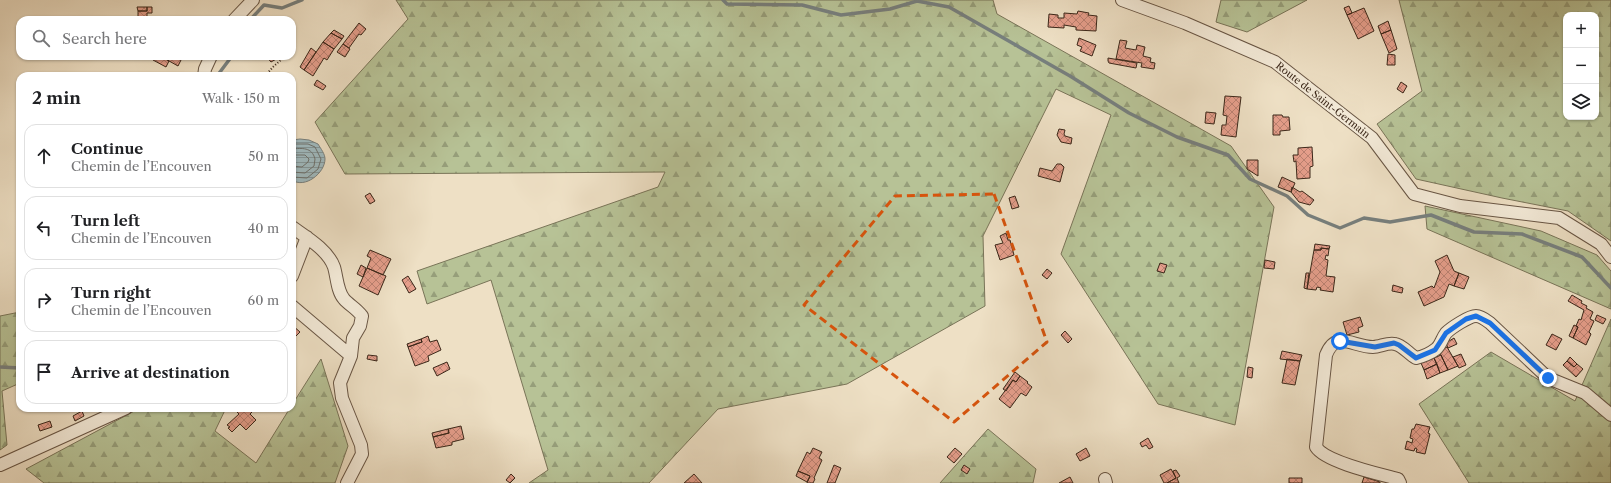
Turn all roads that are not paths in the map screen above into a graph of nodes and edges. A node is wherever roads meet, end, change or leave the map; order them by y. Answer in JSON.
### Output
{"nodes":[{"id":1,"x":254,"y":0,"type":"edge"},
{"id":2,"x":1122,"y":0,"type":"edge"},
{"id":3,"x":238,"y":16,"type":"edge"},
{"id":4,"x":210,"y":60,"type":"edge"},
{"id":5,"x":205,"y":72,"type":"edge"},
{"id":6,"x":296,"y":230,"type":"edge"},
{"id":7,"x":307,"y":237,"type":"junction"},
{"id":8,"x":1611,"y":257,"type":"edge"},
{"id":9,"x":296,"y":266,"type":"edge"},
{"id":10,"x":296,"y":309,"type":"edge"},
{"id":11,"x":351,"y":356,"type":"junction"},
{"id":12,"x":117,"y":412,"type":"edge"},
{"id":13,"x":1611,"y":415,"type":"edge"},
{"id":14,"x":0,"y":465,"type":"edge"},
{"id":15,"x":347,"y":483,"type":"edge"},
{"id":16,"x":1400,"y":483,"type":"edge"}],
"edges":[{"from":1,"to":3,"type":"street"},
{"from":2,"to":8,"type":"street","name":"Route de Saint-Germain"},
{"from":4,"to":5,"type":"street"},
{"from":6,"to":7,"type":"street"},
{"from":7,"to":9,"type":"street"},
{"from":7,"to":11,"type":"street"},
{"from":10,"to":11,"type":"street"},
{"from":11,"to":15,"type":"street"},
{"from":12,"to":14,"type":"street"},
{"from":13,"to":16,"type":"street"}]}
